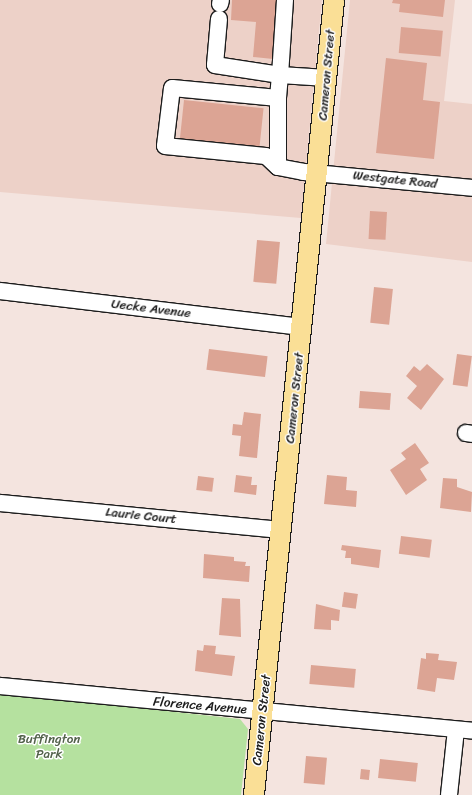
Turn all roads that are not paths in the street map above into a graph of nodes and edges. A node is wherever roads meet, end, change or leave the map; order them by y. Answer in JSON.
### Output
{"nodes":[{"id":1,"x":285,"y":0,"type":"edge"},
{"id":2,"x":334,"y":0,"type":"edge"},
{"id":3,"x":220,"y":7,"type":"edge"},
{"id":4,"x":280,"y":75,"type":"junction"},
{"id":5,"x":327,"y":78,"type":"junction"},
{"id":6,"x":278,"y":98,"type":"junction"},
{"id":7,"x":278,"y":167,"type":"junction"},
{"id":8,"x":318,"y":172,"type":"junction"},
{"id":9,"x":472,"y":188,"type":"edge"},
{"id":10,"x":0,"y":291,"type":"edge"},
{"id":11,"x":302,"y":327,"type":"junction"},
{"id":12,"x":0,"y":503,"type":"edge"},
{"id":13,"x":281,"y":530,"type":"junction"},
{"id":14,"x":0,"y":686,"type":"edge"},
{"id":15,"x":262,"y":712,"type":"junction"},
{"id":16,"x":464,"y":730,"type":"edge"},
{"id":17,"x":254,"y":795,"type":"edge"},
{"id":18,"x":449,"y":795,"type":"edge"}],
"edges":[{"from":1,"to":4,"type":"street"},
{"from":2,"to":5,"type":"main road","name":"Cameron Street"},
{"from":3,"to":4,"type":"street"},
{"from":4,"to":5,"type":"street"},
{"from":4,"to":6,"type":"street"},
{"from":5,"to":8,"type":"main road","name":"Cameron Street"},
{"from":6,"to":7,"type":"street"},
{"from":6,"to":7,"type":"street"},
{"from":7,"to":8,"type":"street","name":"Westgate Road"},
{"from":8,"to":9,"type":"street","name":"Westgate Road"},
{"from":8,"to":11,"type":"main road","name":"Cameron Street"},
{"from":10,"to":11,"type":"street","name":"Uecke Avenue"},
{"from":11,"to":13,"type":"main road","name":"Cameron Street"},
{"from":12,"to":13,"type":"street","name":"Laurie Court"},
{"from":13,"to":15,"type":"main road","name":"Cameron Street"},
{"from":14,"to":15,"type":"street","name":"Florence Avenue"},
{"from":15,"to":16,"type":"street","name":"Florence Avenue"},
{"from":15,"to":17,"type":"main road","name":"Cameron Street"},
{"from":16,"to":18,"type":"street"}]}
